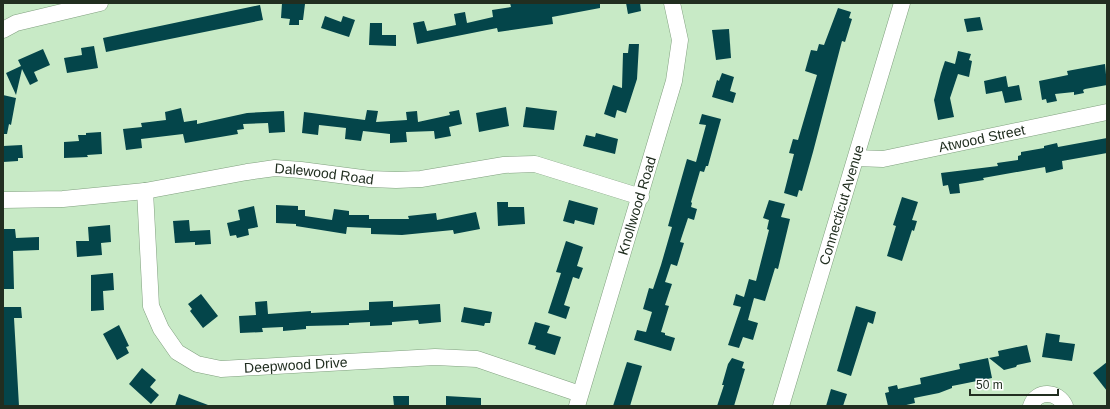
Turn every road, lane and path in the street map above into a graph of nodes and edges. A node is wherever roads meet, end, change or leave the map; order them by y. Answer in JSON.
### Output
{"nodes":[{"id":1,"x":100,"y":3,"type":"edge"},
{"id":2,"x":672,"y":3,"type":"edge"},
{"id":3,"x":902,"y":3,"type":"edge"},
{"id":4,"x":3,"y":30,"type":"edge"},
{"id":5,"x":1107,"y":112,"type":"edge"},
{"id":6,"x":856,"y":158,"type":"junction"},
{"id":7,"x":145,"y":191,"type":"junction"},
{"id":8,"x":641,"y":197,"type":"junction"},
{"id":9,"x":3,"y":200,"type":"edge"},
{"id":10,"x":578,"y":400,"type":"edge"},
{"id":11,"x":781,"y":406,"type":"edge"},
{"id":12,"x":1031,"y":406,"type":"edge"},
{"id":13,"x":1066,"y":406,"type":"edge"}],
"edges":[{"from":1,"to":4,"type":"street"},
{"from":2,"to":8,"type":"street","name":"Knollwood Road"},
{"from":3,"to":6,"type":"street","name":"Connecticut Avenue"},
{"from":5,"to":6,"type":"street","name":"Atwood Street"},
{"from":6,"to":11,"type":"street","name":"Connecticut Avenue"},
{"from":7,"to":8,"type":"street","name":"Dalewood Road"},
{"from":7,"to":9,"type":"street","name":"Dalewood Road"},
{"from":7,"to":10,"type":"street","name":"Deepwood Drive"},
{"from":8,"to":10,"type":"street","name":"Knollwood Road"},
{"from":12,"to":13,"type":"street"}]}
